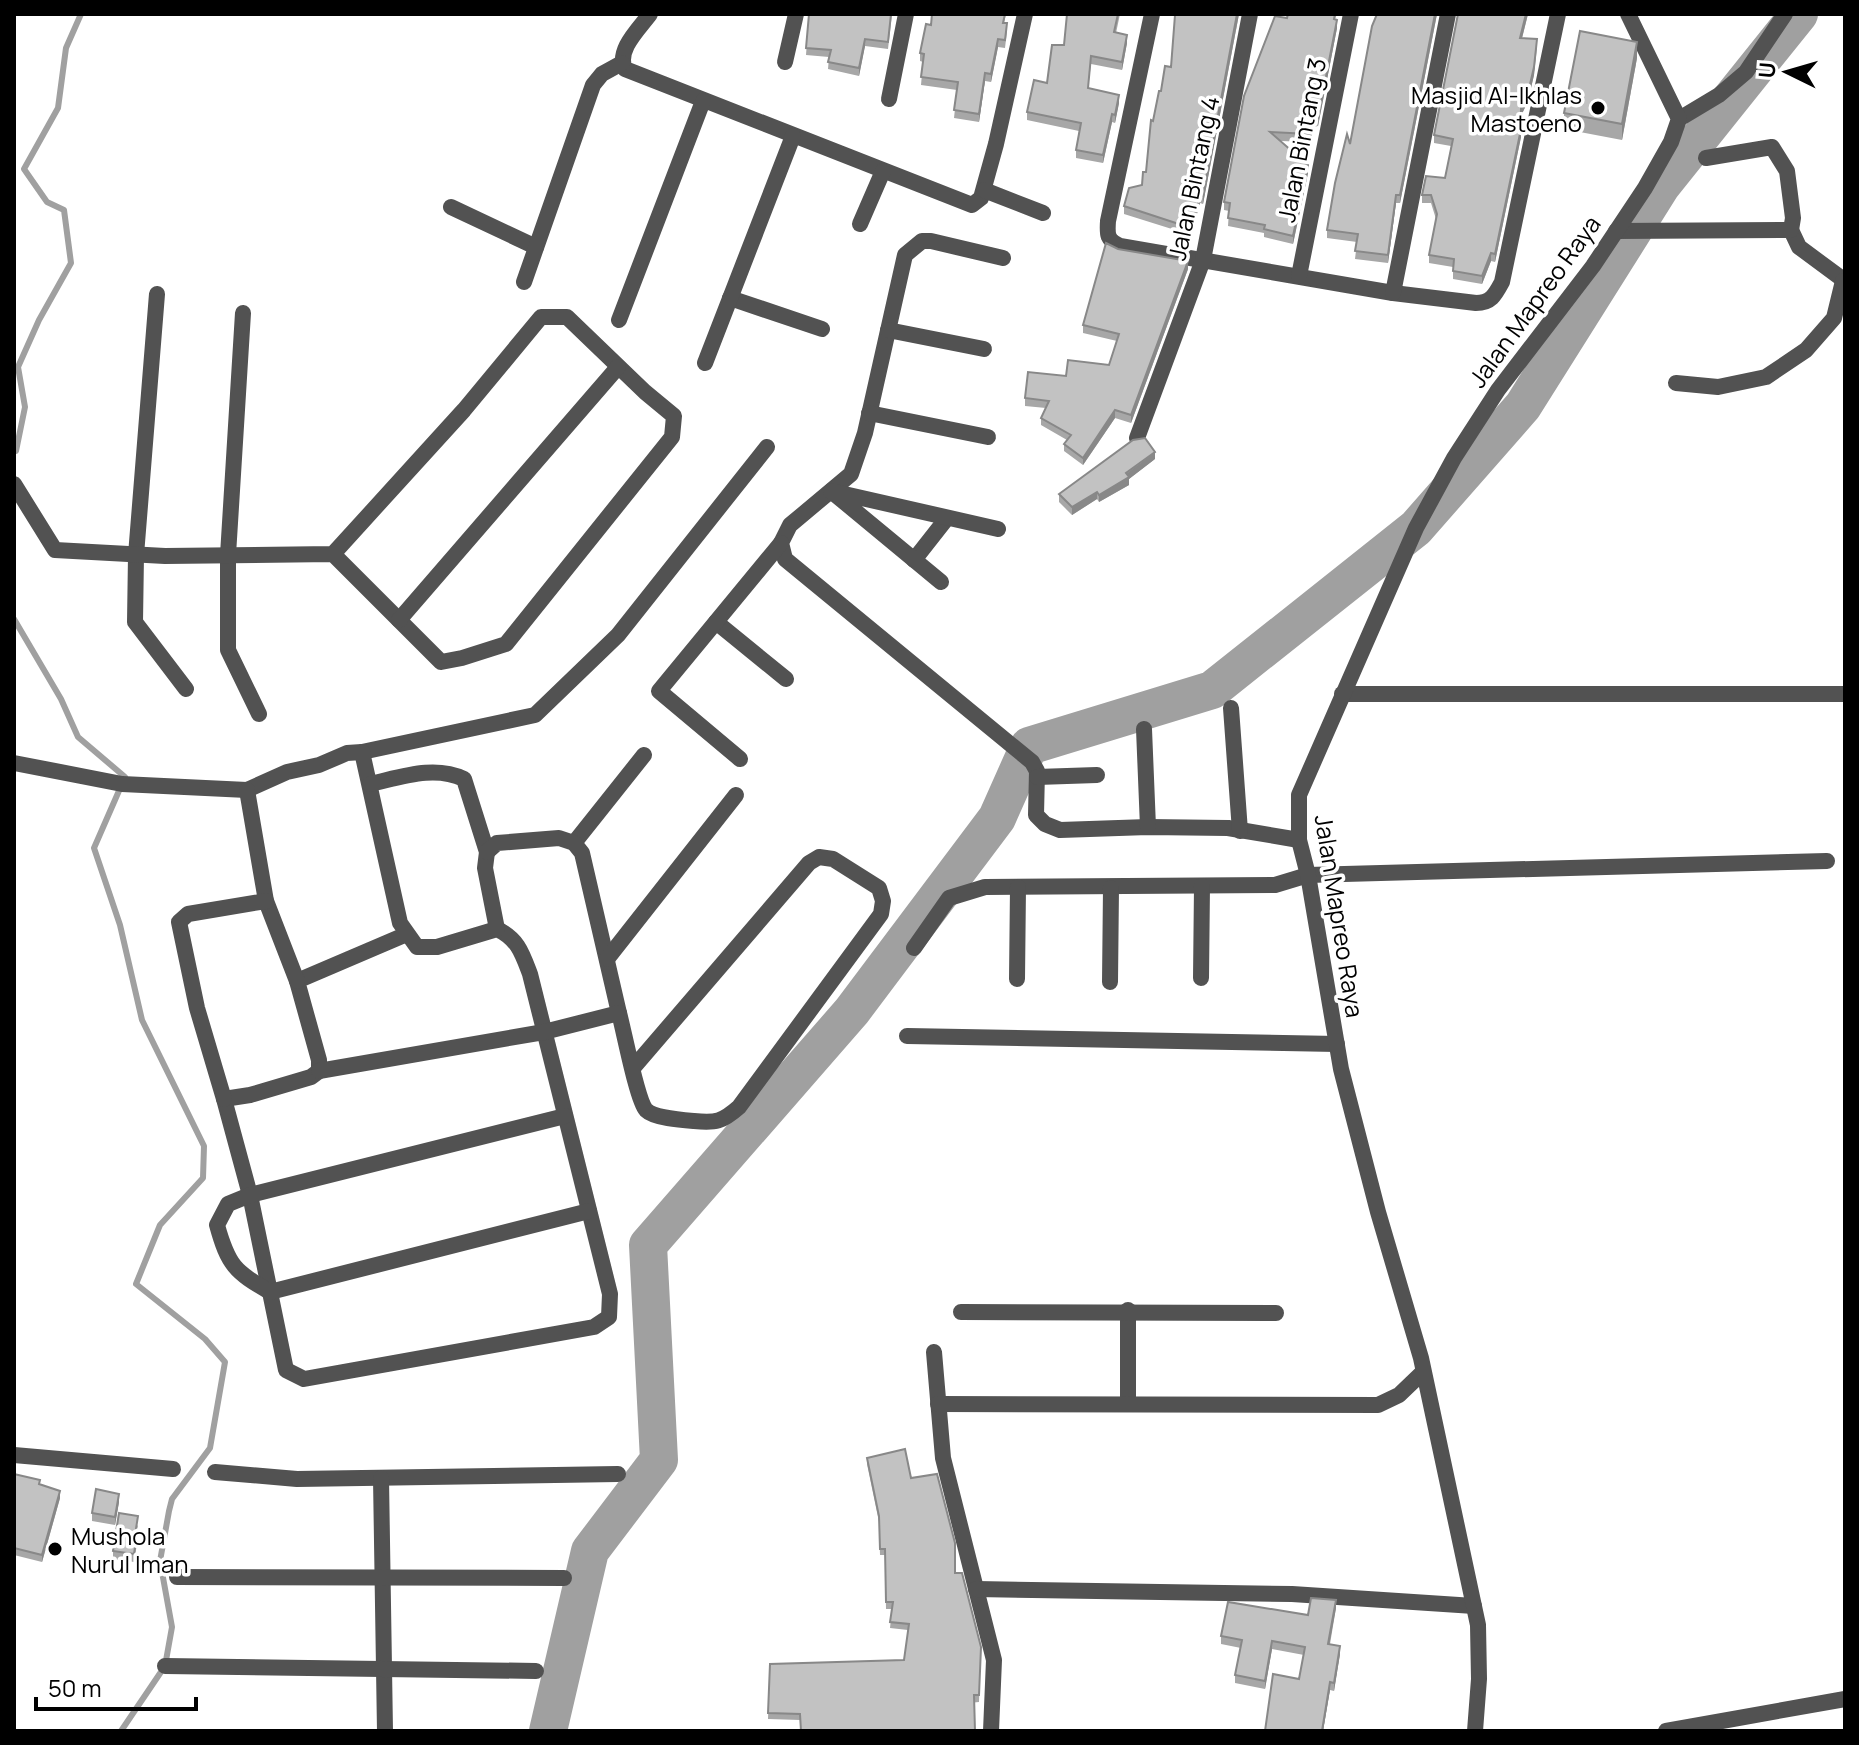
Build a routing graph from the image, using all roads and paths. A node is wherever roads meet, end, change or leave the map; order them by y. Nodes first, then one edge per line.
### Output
1 (650, 14) edge
2 (796, 14) edge
3 (906, 14) edge
4 (1025, 14) edge
5 (1152, 14) edge
6 (1250, 14) edge
7 (1351, 14) edge
8 (1448, 14) edge
9 (1558, 14) edge
10 (1628, 14) edge
11 (1785, 14) edge
12 (785, 62) dead end
13 (622, 63) junction
14 (889, 99) dead end
15 (703, 101) junction
16 (1679, 119) junction
17 (793, 136) junction
18 (1706, 158) dead end
19 (883, 171) junction
20 (984, 190) junction
21 (451, 207) dead end
22 (1043, 213) dead end
23 (860, 224) dead end
24 (1791, 230) junction
25 (1616, 231) junction
26 (536, 247) junction
27 (1003, 258) dead end
28 (1203, 260) junction
29 (1299, 276) junction
30 (1844, 281) edge
31 (524, 282) dead end
32 (1393, 293) junction
33 (157, 294) dead end
34 (730, 298) junction
35 (243, 313) dead end
36 (619, 320) dead end
37 (822, 329) dead end
38 (888, 330) junction
39 (984, 349) dead end
40 (705, 363) dead end
41 (618, 367) junction
42 (1676, 383) dead end
43 (869, 413) junction
44 (988, 437) dead end
45 (1137, 438) edge
46 (767, 447) dead end
47 (14, 484) edge
48 (831, 491) junction
49 (947, 518) junction
50 (998, 529) dead end
51 (781, 543) junction
52 (333, 554) junction
53 (136, 555) junction
54 (228, 555) junction
55 (914, 560) junction
56 (941, 582) dead end
57 (399, 620) junction
58 (716, 622) junction
59 (786, 679) dead end
60 (186, 689) dead end
61 (1342, 694) junction
62 (1845, 694) edge
63 (1231, 708) dead end
64 (259, 714) dead end
65 (1144, 729) dead end
66 (362, 752) junction
67 (644, 755) dead end
68 (740, 759) dead end
69 (14, 763) edge
70 (1097, 775) dead end
71 (1037, 777) junction
72 (370, 784) junction
73 (247, 790) junction
74 (736, 795) dead end
75 (1148, 827) junction
76 (1240, 831) junction
77 (1299, 840) junction
78 (574, 843) junction
79 (487, 852) junction
80 (1827, 861) dead end
81 (1308, 875) junction
82 (1202, 886) junction
83 (1018, 887) junction
84 (1111, 888) junction
85 (266, 901) junction
86 (497, 929) junction
87 (407, 934) junction
88 (914, 948) dead end
89 (607, 959) junction
90 (1201, 978) dead end
91 (1017, 979) dead end
92 (297, 981) junction
93 (1110, 982) dead end
94 (619, 1013) junction
95 (544, 1032) junction
96 (907, 1036) dead end
97 (1337, 1044) junction
98 (633, 1068) junction
99 (319, 1071) junction
100 (224, 1099) junction
101 (565, 1116) junction
102 (250, 1195) junction
103 (589, 1211) junction
104 (270, 1292) junction
105 (1128, 1310) junction
106 (961, 1312) dead end
107 (1276, 1313) dead end
108 (934, 1352) dead end
109 (1423, 1372) junction
110 (938, 1404) junction
111 (1128, 1404) junction
112 (14, 1455) edge
113 (173, 1469) dead end
114 (215, 1472) dead end
115 (618, 1474) dead end
116 (381, 1478) junction
117 (177, 1577) dead end
118 (383, 1578) junction
119 (564, 1578) dead end
120 (976, 1589) junction
121 (1474, 1606) junction
122 (165, 1666) dead end
123 (384, 1670) junction
124 (536, 1671) dead end
125 (1845, 1699) edge
126 (385, 1731) edge
127 (991, 1731) edge
128 (1475, 1731) edge
129 (1666, 1731) edge

1 - 13 street
2 - 12 street
3 - 14 street
4 - 20 street
5 - 28 street
6 - 28 street, Jalan Bintang 4
7 - 29 street, Jalan Bintang 3
8 - 32 street
9 - 32 street
10 - 16 street
11 - 16 street
13 - 15 street
13 - 26 street
15 - 17 street
15 - 36 street
16 - 25 street, Jalan Mapreo Raya
17 - 19 street
17 - 34 street
18 - 24 street
19 - 20 street
19 - 23 street
20 - 22 street
21 - 26 street
24 - 25 street
24 - 30 street
25 - 61 street, Jalan Mapreo Raya
26 - 31 street
27 - 38 street
28 - 29 street
28 - 45 street, Jalan Bintang 4
29 - 32 street
30 - 42 street
33 - 53 street
34 - 37 street
34 - 40 street
35 - 54 street
38 - 39 street
38 - 43 street
41 - 52 street
41 - 57 street
41 - 57 street
43 - 44 street
43 - 48 street
46 - 66 street
47 - 53 street
48 - 49 street
48 - 51 street
48 - 55 street
49 - 50 street
49 - 55 street
51 - 58 street
51 - 71 street
52 - 54 street
52 - 57 street
53 - 54 street
53 - 60 street
54 - 64 street
55 - 56 street
58 - 59 street
58 - 68 street
61 - 62 street
61 - 77 street, Jalan Mapreo Raya
63 - 76 street
65 - 75 street
66 - 72 street
66 - 73 street
67 - 78 street
69 - 73 street
70 - 71 street
71 - 75 street
72 - 79 street
72 - 87 street
73 - 85 street
74 - 89 street
75 - 76 street
76 - 77 street
77 - 81 street, Jalan Mapreo Raya
78 - 79 street
78 - 89 street
79 - 86 street
80 - 81 street
81 - 82 street
81 - 97 street, Jalan Mapreo Raya
82 - 84 street
82 - 90 street
83 - 84 street
83 - 88 street
83 - 91 street
84 - 93 street
85 - 92 street
85 - 100 street
86 - 87 street
86 - 95 street
87 - 92 street
89 - 94 street
92 - 99 street
94 - 95 street
94 - 98 street
95 - 99 street
95 - 101 street
96 - 97 street
97 - 109 street, Jalan Mapreo Raya
98 - 98 street
99 - 100 street
100 - 102 street
101 - 102 street
101 - 103 street
102 - 104 street
102 - 104 street
103 - 104 street
103 - 104 street
105 - 106 street
105 - 107 street
105 - 111 street
108 - 110 street
109 - 111 street
109 - 121 street, Jalan Mapreo Raya
110 - 111 street
110 - 120 street
112 - 113 street
114 - 116 street
115 - 116 street
116 - 118 street
117 - 118 street
118 - 119 street
118 - 123 street
120 - 121 street
120 - 127 street
121 - 128 street, Jalan Mapreo Raya
122 - 123 street
123 - 124 street
123 - 126 street
125 - 129 street

